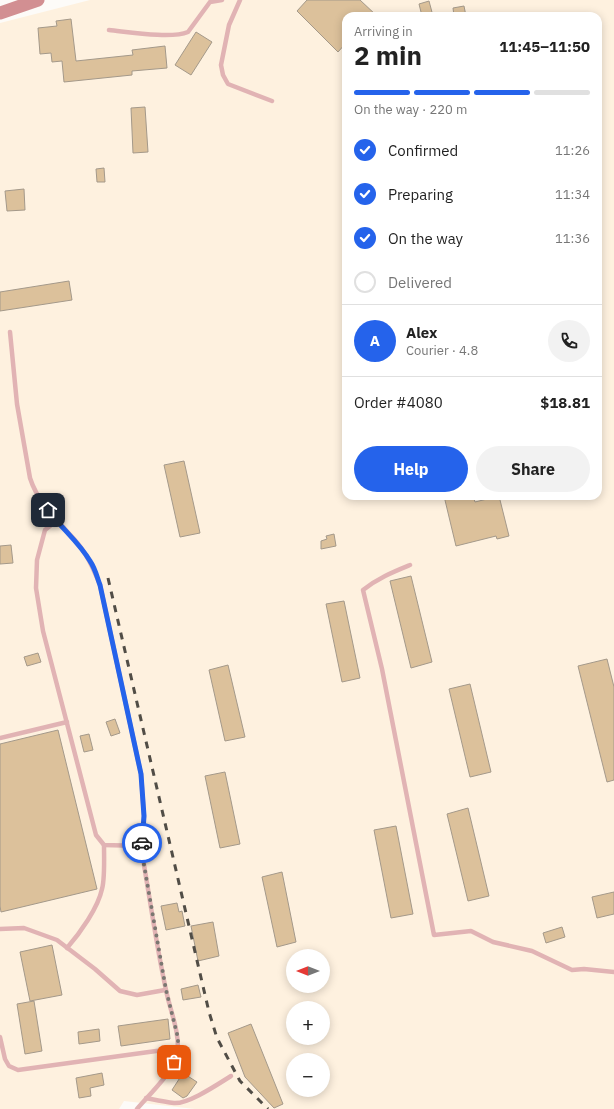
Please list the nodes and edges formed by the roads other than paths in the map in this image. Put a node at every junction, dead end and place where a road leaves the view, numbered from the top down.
1 (38, 0) edge
2 (222, 0) edge
3 (240, 0) edge
4 (0, 13) edge
5 (109, 30) dead end
6 (272, 101) dead end
7 (10, 332) dead end
8 (56, 521) junction
9 (410, 565) dead end
10 (67, 722) junction
11 (0, 738) edge
12 (104, 845) junction
13 (142, 846) junction
14 (0, 929) edge
15 (67, 948) junction
16 (614, 972) edge
17 (166, 990) junction
18 (0, 1037) edge
19 (178, 1048) junction
20 (231, 1076) dead end
21 (146, 1098) junction
22 (137, 1109) edge

1 - 4 main road
2 - 5 lane
3 - 6 lane
7 - 8 lane
8 - 10 lane
8 - 13 lane
9 - 16 lane
10 - 11 lane
10 - 12 lane
12 - 13 lane
12 - 15 lane
13 - 17 lane
14 - 15 lane
15 - 17 lane
17 - 19 lane
18 - 19 lane
19 - 21 lane
20 - 21 lane
21 - 22 lane

